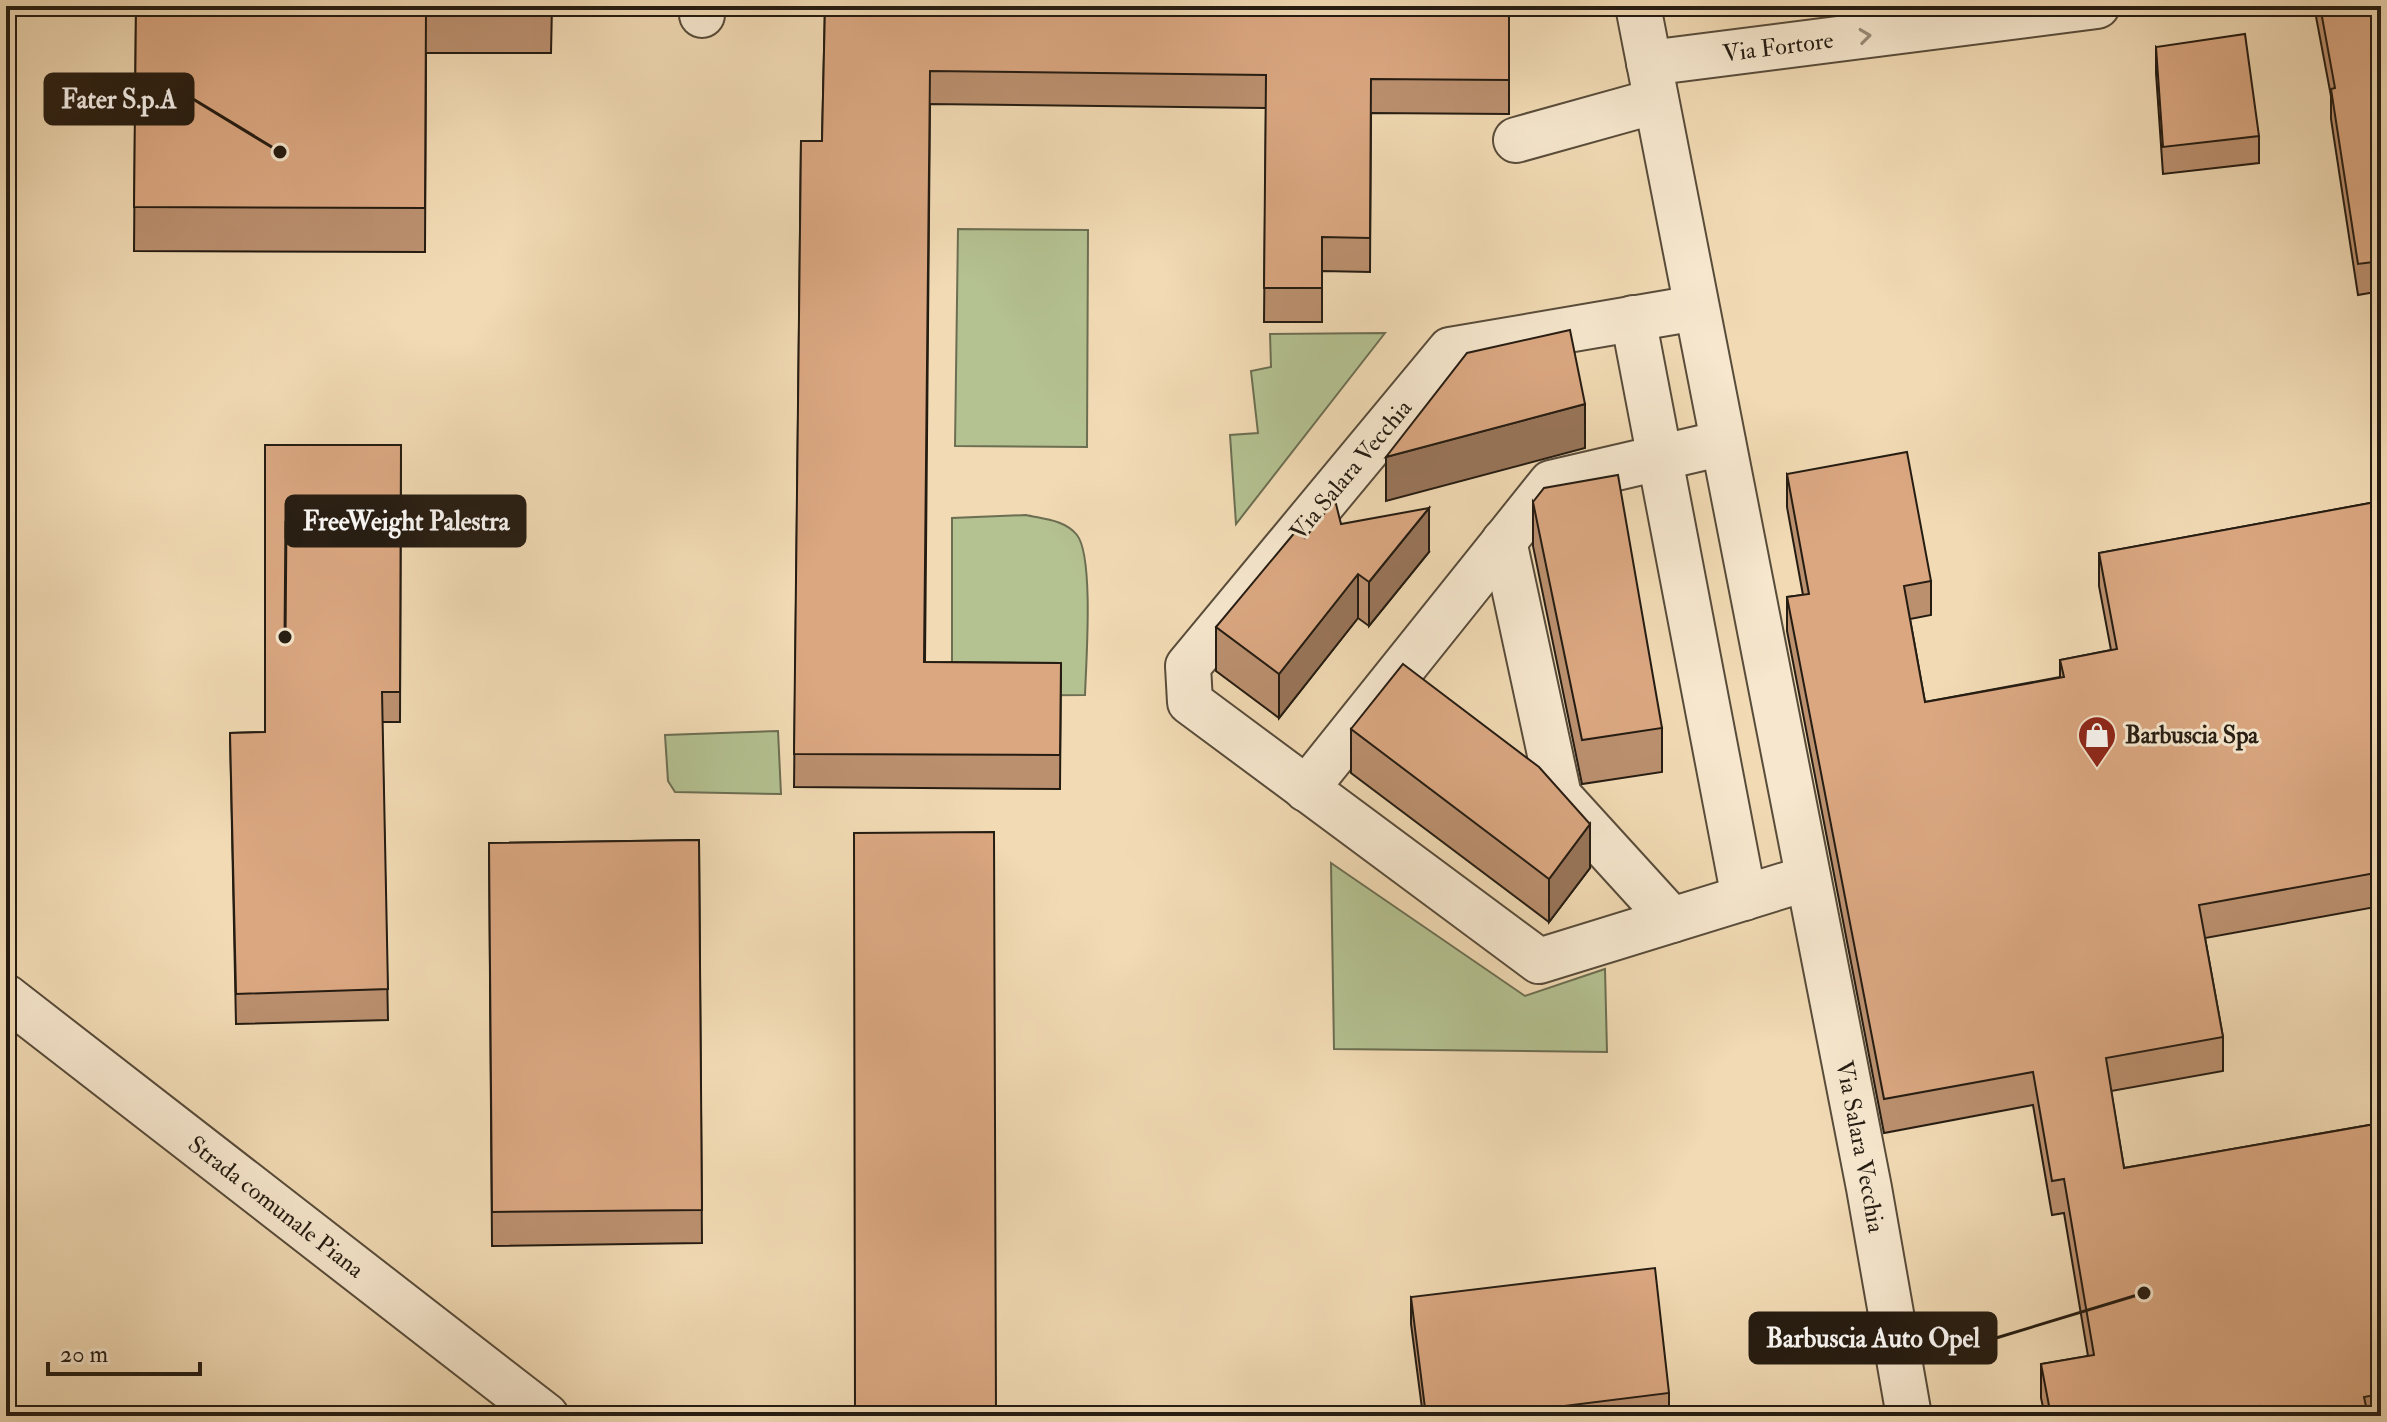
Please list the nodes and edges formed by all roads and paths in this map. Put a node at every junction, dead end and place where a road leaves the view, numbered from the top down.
1 (1638, 6) edge
2 (2097, 6) edge
3 (1652, 82) junction
4 (1516, 140) dead end
5 (1696, 308) junction
6 (1633, 318) junction
7 (1723, 443) junction
8 (1660, 457) junction
9 (1504, 541) junction
10 (1306, 789) junction
11 (1808, 878) junction
12 (1744, 898) junction
13 (1672, 920) junction
14 (6, 997) edge
15 (546, 1416) edge
16 (1909, 1416) edge

1 - 3 street, Via Salara Vecchia
3 -> 2 street, Via Fortore
3 - 4 street, Via Fortore
3 - 5 street, Via Salara Vecchia
5 - 6 street, Via Salara Vecchia
5 - 7 street, Via Salara Vecchia
6 - 8 street
6 - 10 street, Via Salara Vecchia
7 - 8 street
7 - 11 street, Via Salara Vecchia
8 - 9 street
8 - 12 street
9 - 10 street
9 - 13 street
10 - 13 street, Via Salara Vecchia
11 - 12 street, Via Salara Vecchia
11 - 16 street, Via Salara Vecchia
12 - 13 street, Via Salara Vecchia
14 - 15 street, Strada comunale Piana

